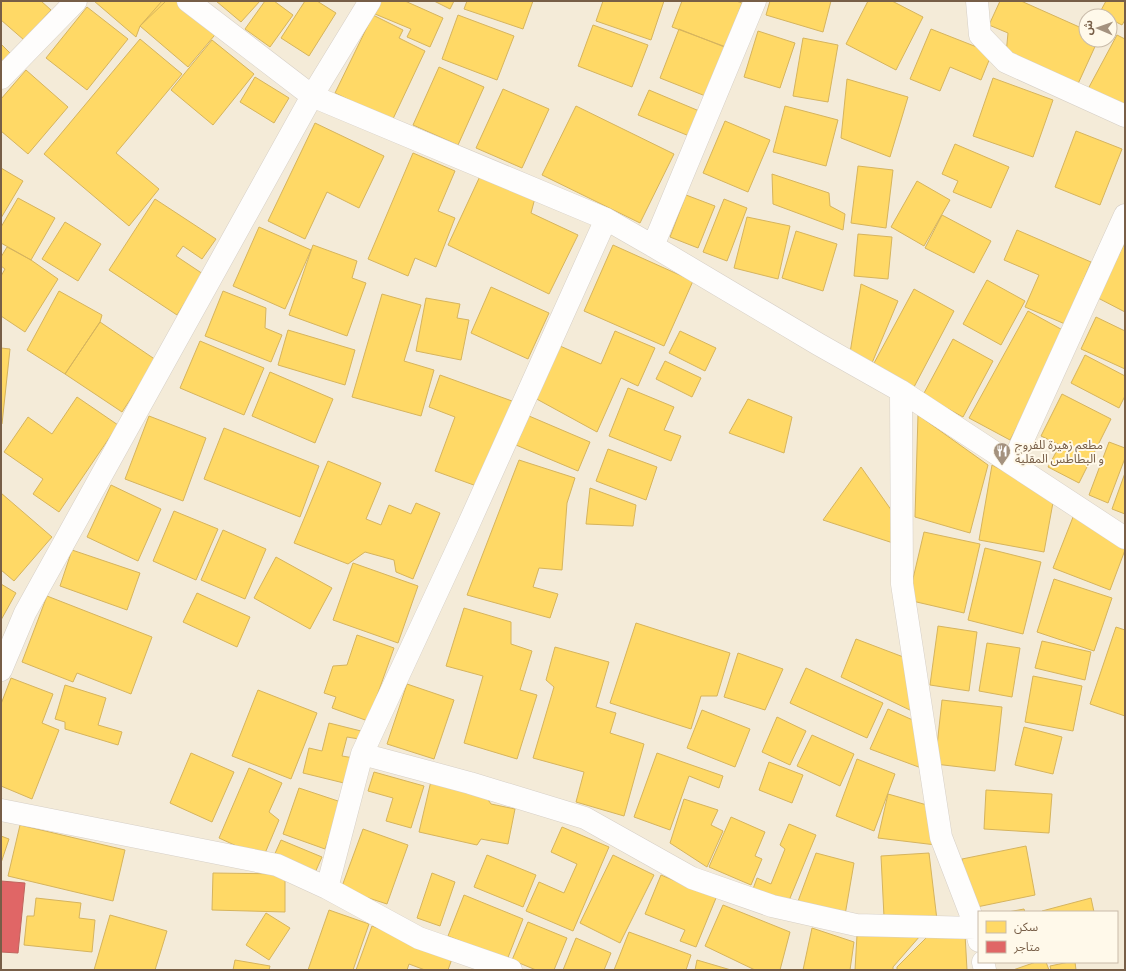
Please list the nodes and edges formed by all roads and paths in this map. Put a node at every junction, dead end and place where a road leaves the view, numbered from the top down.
1 (76, 1) edge
2 (188, 1) edge
3 (370, 1) edge
4 (755, 1) edge
5 (978, 1) edge
6 (1, 78) edge
7 (312, 96) junction
8 (1125, 116) edge
9 (1125, 215) edge
10 (606, 219) junction
11 (653, 246) junction
12 (901, 390) junction
13 (1012, 464) junction
14 (1125, 538) edge
15 (1, 670) edge
16 (362, 754) junction
17 (1, 810) edge
18 (326, 888) junction
19 (978, 934) edge
20 (511, 970) edge

1 - 6 street
2 - 7 street
3 - 7 street
4 - 11 street
5 - 8 street
7 - 10 street
7 - 15 street
9 - 13 street
10 - 11 street
10 - 16 street
11 - 12 street
12 - 13 street
12 - 19 street
13 - 14 street
16 - 18 street
16 - 19 street
17 - 18 street
18 - 20 street

